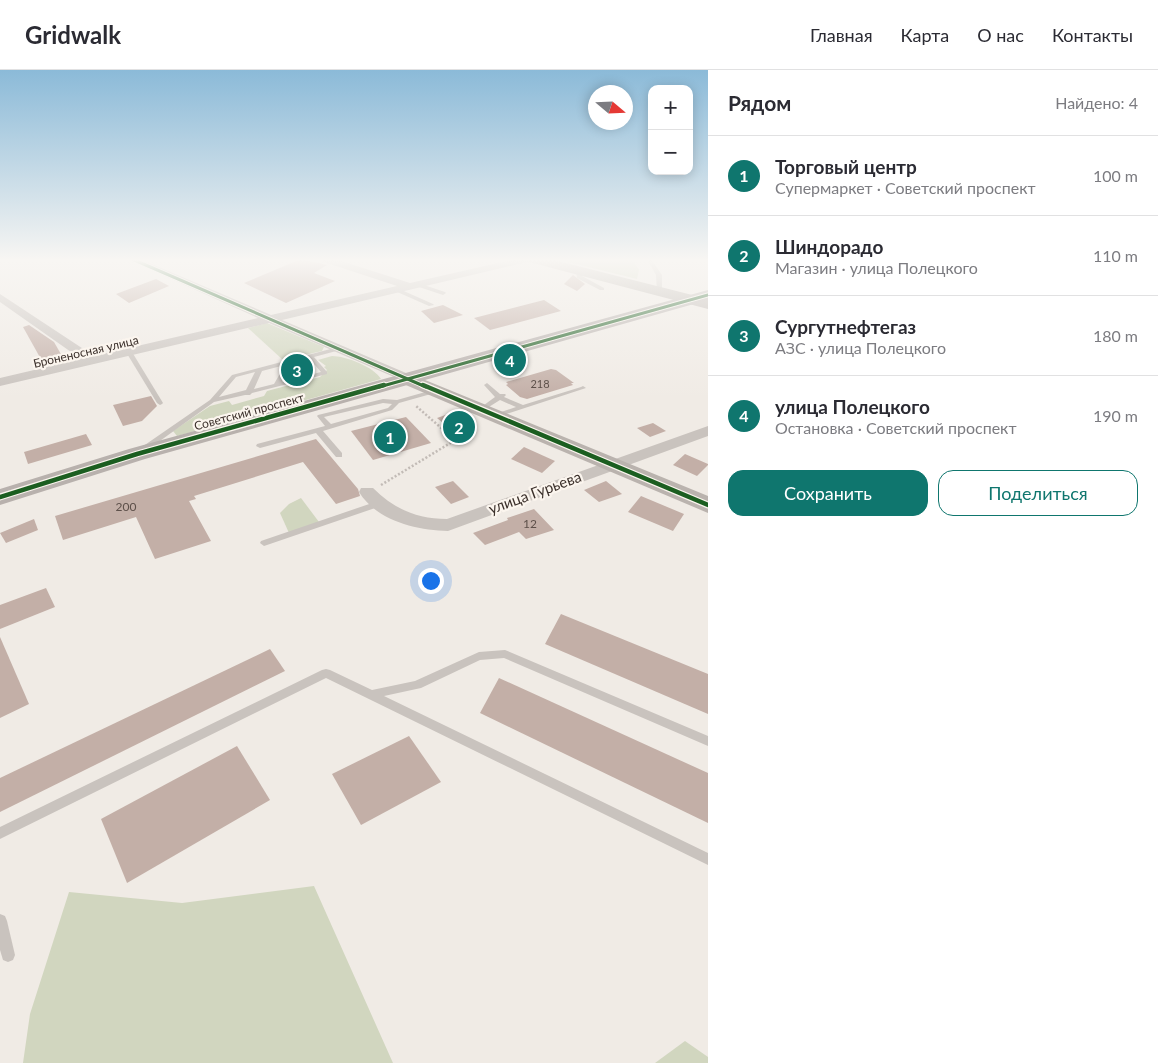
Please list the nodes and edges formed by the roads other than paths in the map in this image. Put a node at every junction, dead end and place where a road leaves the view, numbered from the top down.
1 (13, 305) edge
2 (240, 305) edge
3 (331, 305) edge
4 (682, 305) edge
5 (272, 319) junction
6 (338, 350) junction
7 (129, 352) junction
8 (311, 356) junction
9 (92, 361) junction
10 (290, 362) junction
11 (260, 369) junction
12 (0, 382) edge
13 (487, 385) dead end
14 (276, 386) junction
15 (583, 388) dead end
16 (408, 389) junction
17 (248, 394) junction
18 (212, 401) junction
19 (397, 402) junction
20 (160, 403) dead end
21 (495, 404) junction
22 (523, 407) junction
23 (329, 427) junction
24 (318, 430) junction
25 (708, 431) edge
26 (175, 436) junction
27 (260, 446) dead end
28 (339, 455) dead end
29 (613, 464) junction
30 (0, 497) edge
31 (373, 498) joint
32 (708, 506) edge
33 (264, 543) dead end
34 (370, 695) junction
35 (708, 741) edge
36 (0, 833) edge
37 (708, 859) edge
38 (0, 921) edge
39 (8, 954) dead end

1 - 9 street
2 - 5 street
3 - 5 street, Броненосная улица
4 - 16 main road, Советский проспект
5 - 6 street
5 - 7 street, Броненосная улица
6 - 8 lane
6 - 16 street
7 - 9 street, Броненосная улица
7 - 20 lane
8 - 10 lane
8 - 14 lane
9 - 12 street, Броненосная улица
10 - 11 lane
10 - 14 lane
11 - 17 lane
11 - 18 lane
13 - 21 lane
14 - 17 lane
15 - 22 lane
16 - 19 lane
16 - 21 street
16 - 26 main road, Советский проспект
17 - 18 lane
18 - 26 lane
19 - 23 lane
19 - 23 lane
21 - 22 lane
21 - 22 lane
21 - 29 street
23 - 24 lane
24 - 27 lane
24 - 28 lane
25 - 29 street, улица Гурьева
26 - 30 main road, Советский проспект
29 - 31 street, улица Гурьева
29 - 32 street
31 - 33 lane
34 - 35 lane
34 - 36 lane
34 - 37 lane
38 - 39 lane

